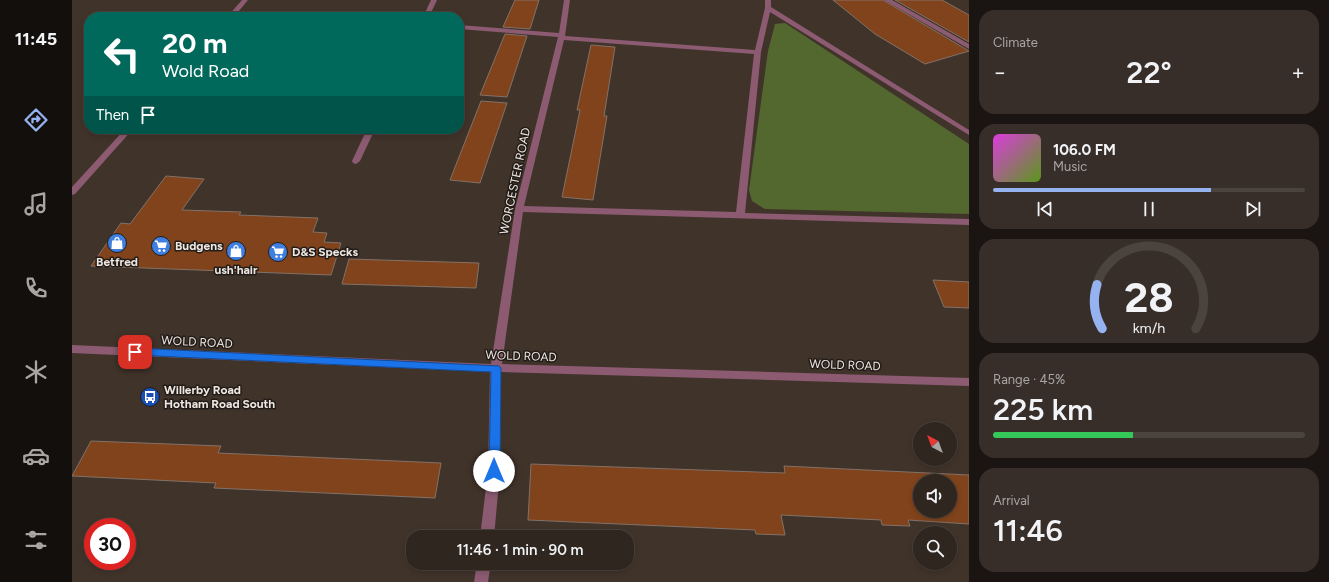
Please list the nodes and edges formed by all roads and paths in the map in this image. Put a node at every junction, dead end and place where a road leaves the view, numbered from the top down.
1 (245, 0) edge
2 (434, 0) edge
3 (567, 0) edge
4 (887, 0) edge
5 (768, 4) edge
6 (234, 12) edge
7 (428, 12) edge
8 (464, 27) edge
9 (562, 36) junction
10 (969, 47) edge
11 (758, 52) junction
12 (969, 133) edge
13 (124, 134) edge
14 (370, 134) edge
15 (356, 161) dead end
16 (72, 192) edge
17 (519, 209) junction
18 (740, 216) junction
19 (969, 222) edge
20 (72, 349) edge
21 (496, 368) junction
22 (969, 382) edge
23 (488, 530) edge
24 (483, 570) edge
25 (481, 582) edge

1 - 6 street
2 - 7 street
3 - 9 street, WORCESTER ROAD
4 - 10 street
5 - 11 street
5 - 12 street
8 - 9 street
9 - 11 street
9 - 17 street, WORCESTER ROAD
11 - 18 street
13 - 16 street
14 - 15 street
17 - 18 street
17 - 21 street, WORCESTER ROAD
18 - 19 street
20 - 21 street, WOLD ROAD
21 - 22 street, WOLD ROAD
21 - 23 street, WORCESTER ROAD
24 - 25 street

